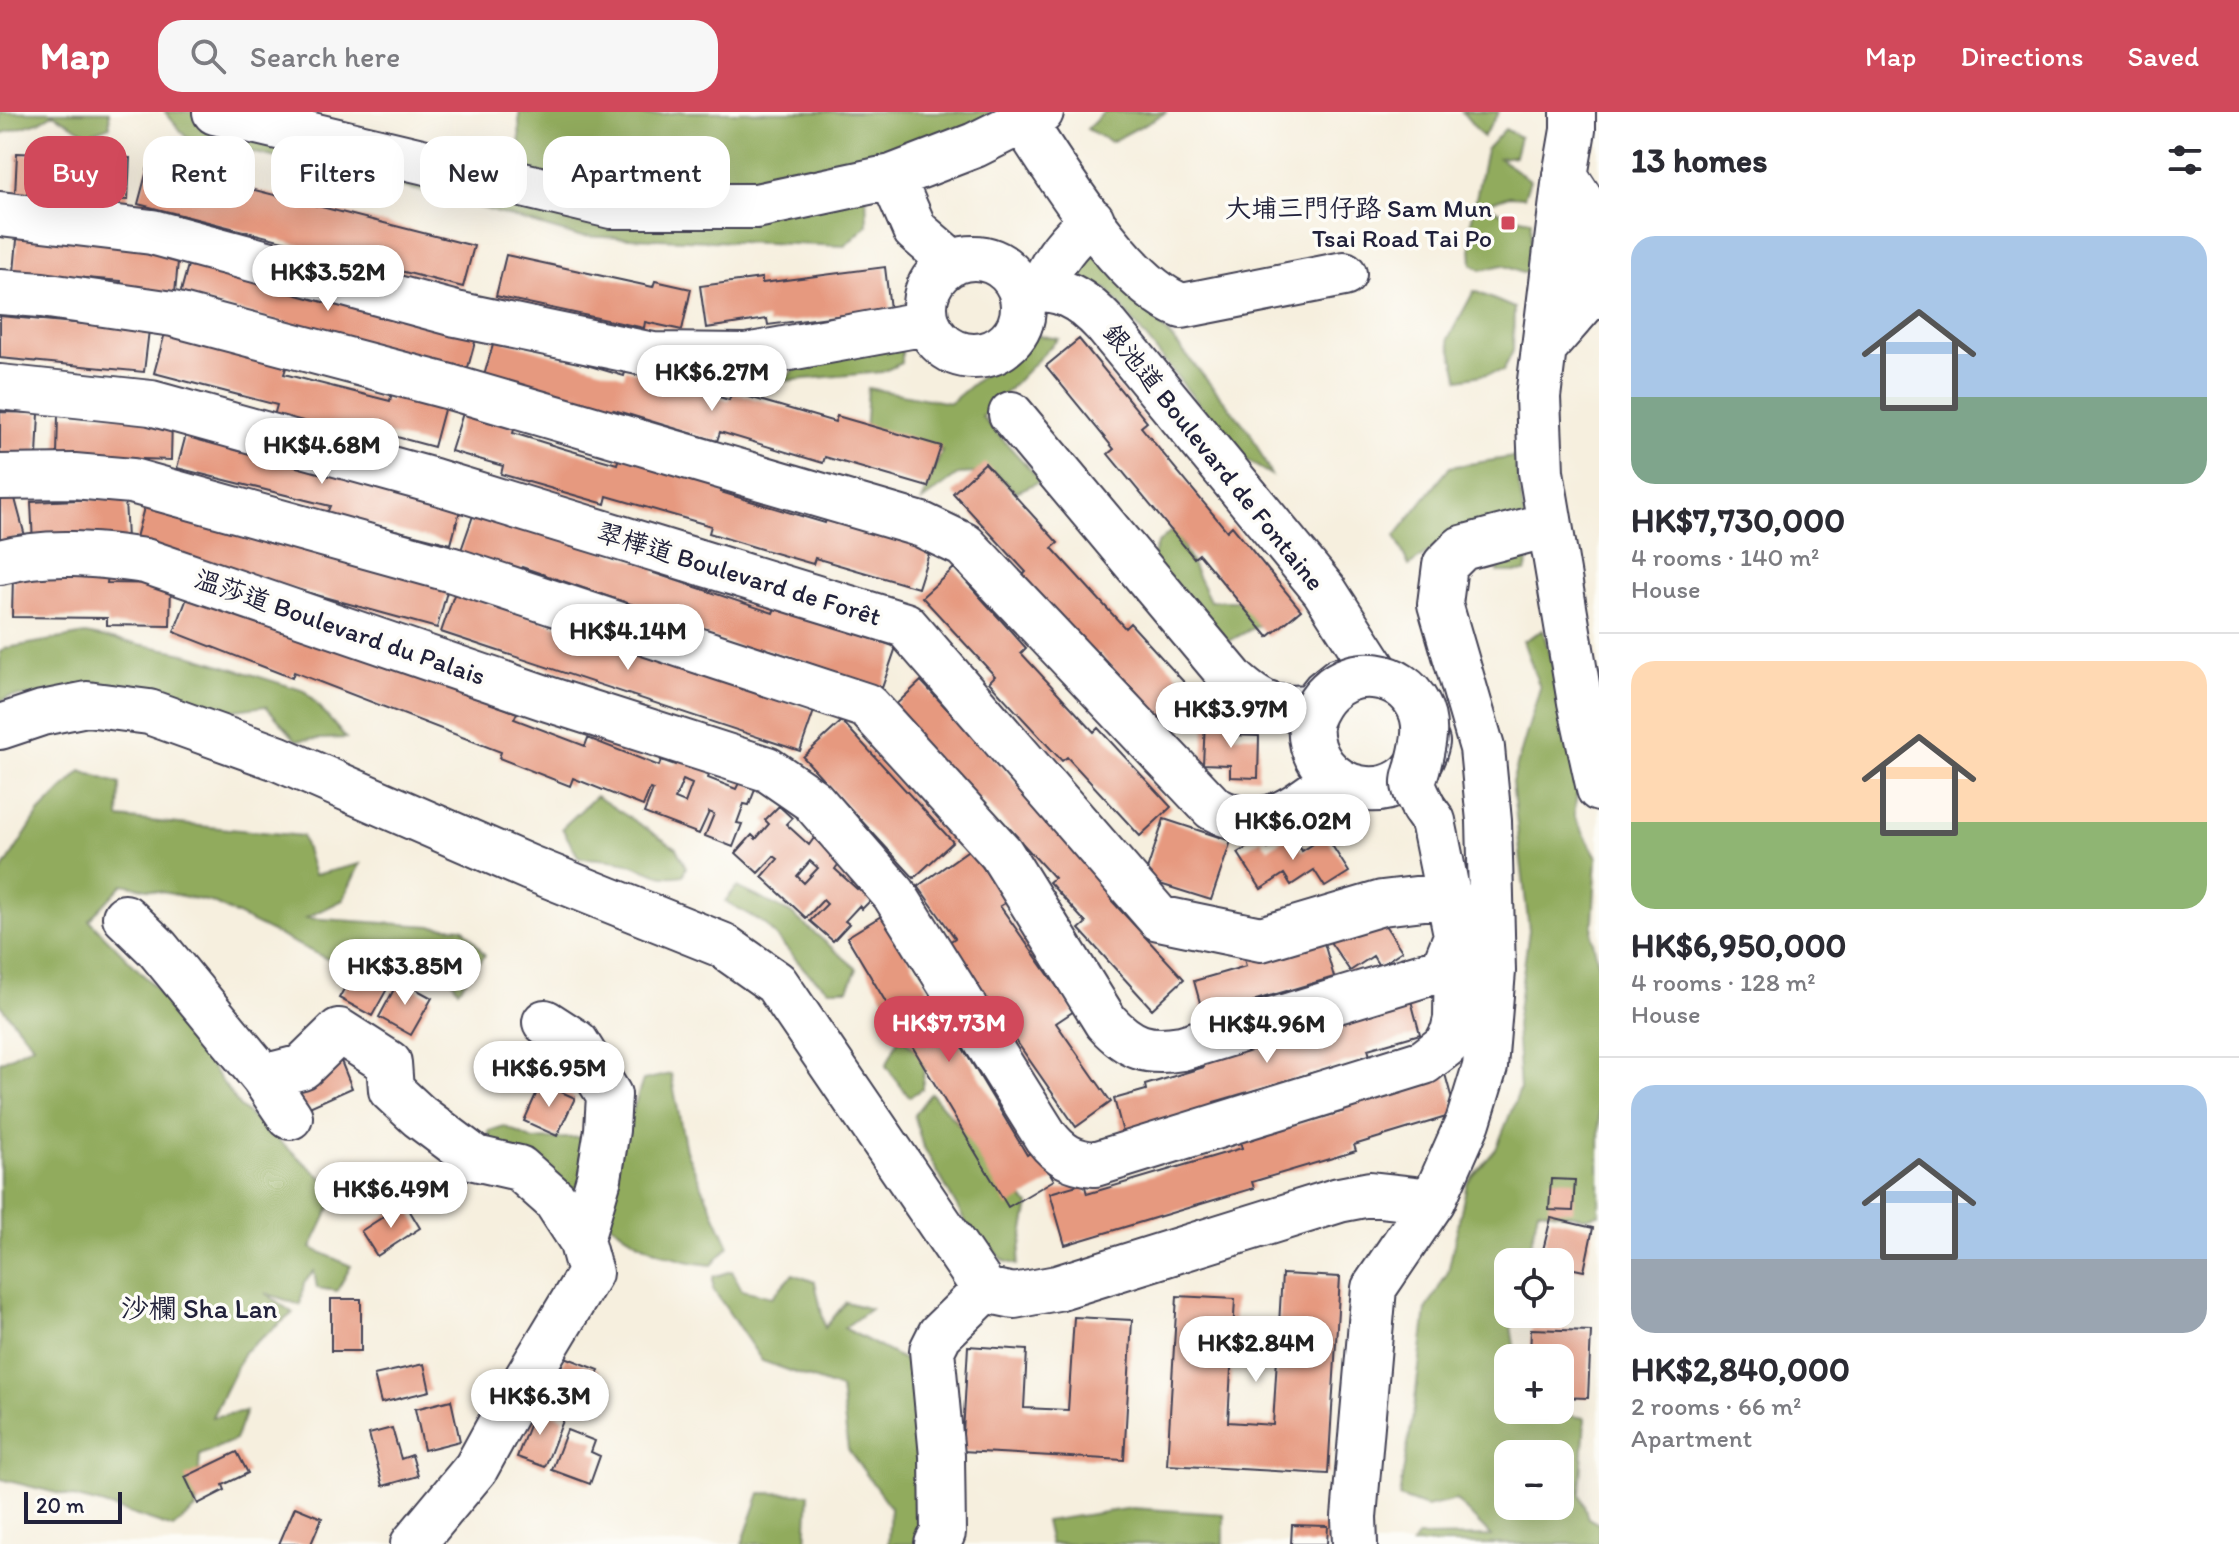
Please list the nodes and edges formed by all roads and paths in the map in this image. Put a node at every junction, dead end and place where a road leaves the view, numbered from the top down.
1 (215, 112) edge
2 (1032, 116) edge
3 (1576, 118) edge
4 (1565, 176) junction
5 (892, 177) junction
6 (0, 214) edge
7 (1092, 220) junction
8 (1599, 228) edge
9 (1599, 247) edge
10 (953, 263) junction
11 (1344, 274) dead end
12 (1031, 288) junction
13 (0, 292) edge
14 (927, 323) junction
15 (1544, 348) junction
16 (0, 387) edge
17 (1011, 414) dead end
18 (0, 477) edge
19 (1548, 525) junction
20 (0, 562) edge
21 (1376, 671) junction
22 (0, 727) edge
23 (1596, 764) edge
24 (1334, 779) junction
25 (1433, 821) junction
26 (1449, 895) junction
27 (125, 917) dead end
28 (1452, 964) junction
29 (545, 1022) dead end
30 (263, 1077) junction
31 (290, 1117) dead end
32 (1433, 1201) junction
33 (581, 1240) junction
34 (985, 1290) junction
35 (413, 1544) edge
36 (937, 1544) edge
37 (1355, 1544) edge

1 - 5 street
2 - 5 street
2 - 7 street
3 - 4 street
4 - 8 street
4 - 15 street
5 - 10 street
6 - 14 street
7 - 11 street
7 - 12 street
9 - 15 street
10 - 12 street
10 - 14 street
12 - 14 street
12 - 21 street, 銀池道 Boulevard de Fontaine
13 - 24 street
15 - 19 street
16 - 26 street, 翠樺道 Boulevard de Forêt
17 - 21 street
18 - 28 street
19 - 23 street
19 - 32 street
20 - 28 street, 溫莎道 Boulevard du Palais
21 - 24 street
22 - 34 street
24 - 25 street, bridge
25 - 26 street
25 - 28 street, 溫莎道 Boulevard du Palais
26 - 28 street
27 - 30 street
29 - 33 street
30 - 31 street
30 - 33 street
32 - 34 street
32 - 37 street
33 - 35 street
34 - 36 street

